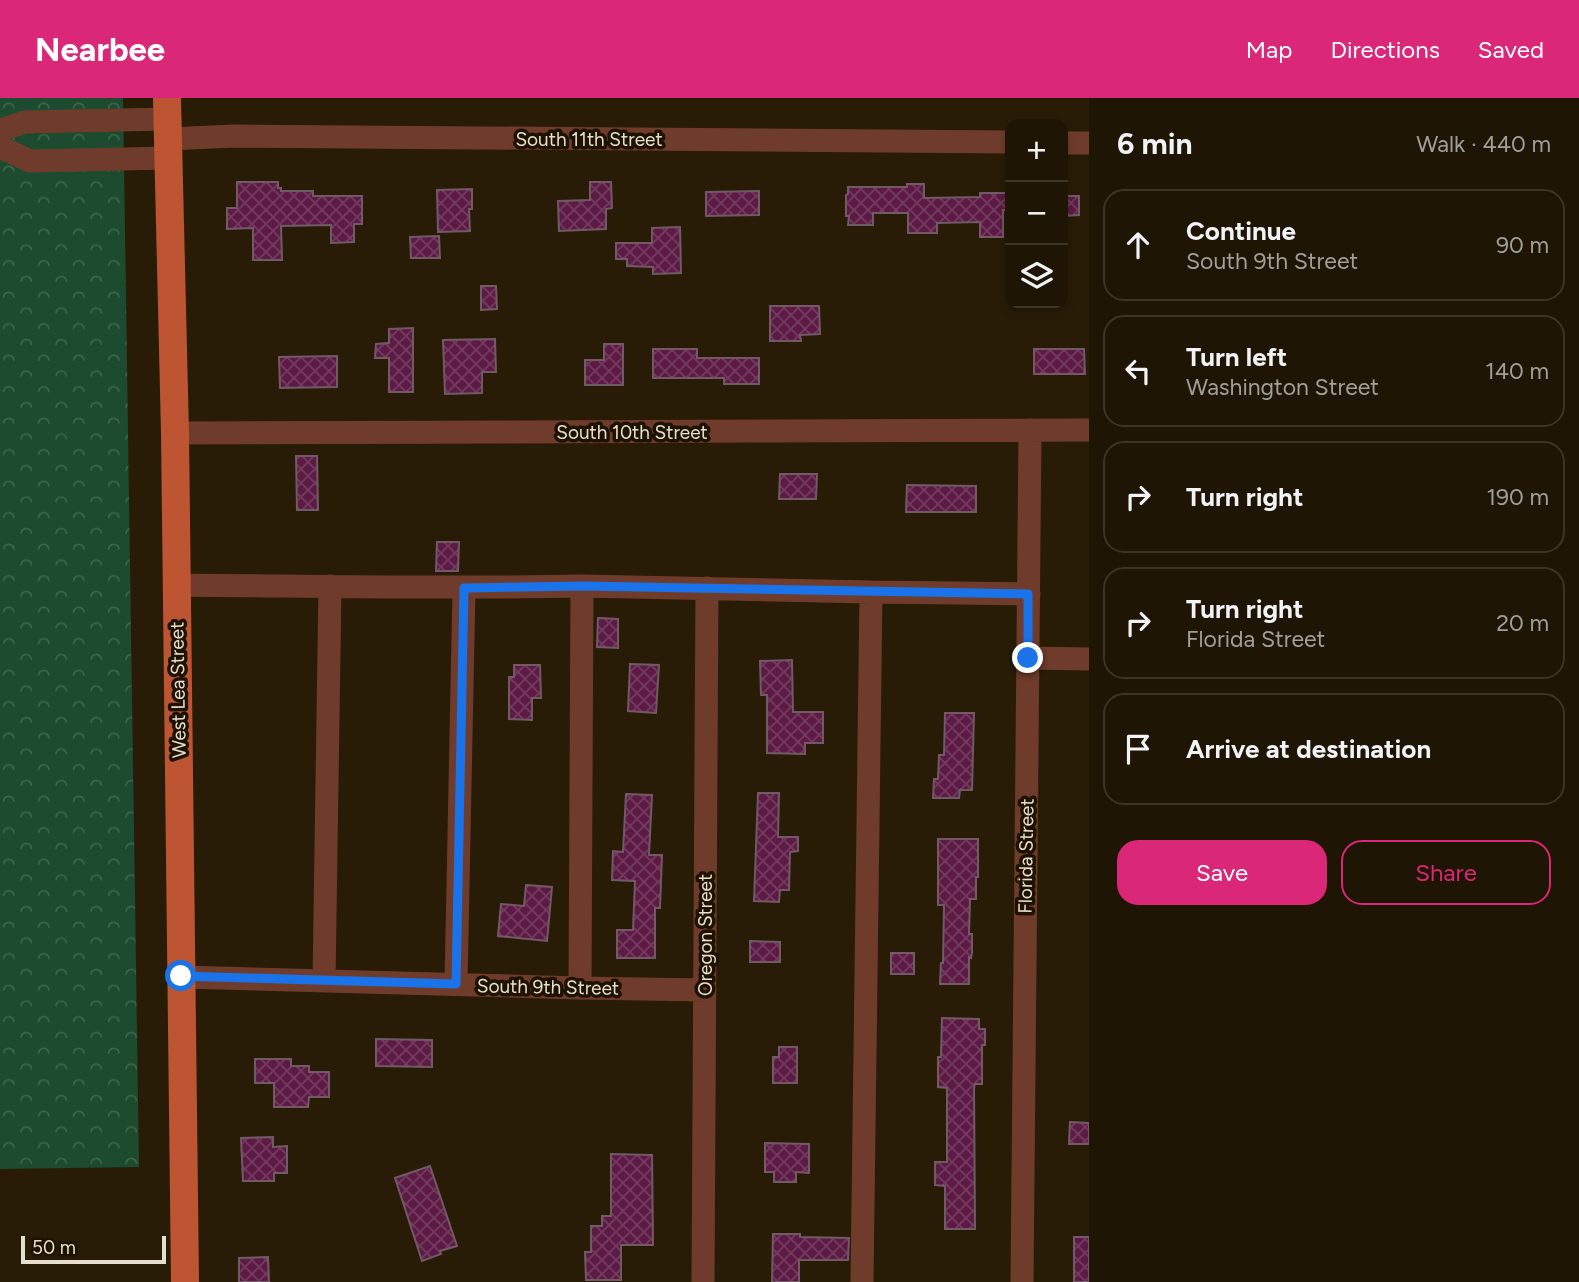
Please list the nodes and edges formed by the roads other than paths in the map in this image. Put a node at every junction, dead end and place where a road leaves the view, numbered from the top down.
1 (168, 128) edge
2 (0, 130) edge
3 (1005, 142) edge
4 (1068, 143) edge
5 (1089, 143) edge
6 (0, 147) edge
7 (1030, 430) junction
8 (1089, 430) edge
9 (175, 433) junction
10 (176, 585) junction
11 (330, 586) junction
12 (582, 586) junction
13 (464, 588) junction
14 (707, 588) junction
15 (871, 592) junction
16 (1028, 594) junction
17 (1028, 658) junction
18 (1089, 659) edge
19 (181, 976) junction
20 (324, 981) junction
21 (456, 984) junction
22 (580, 988) junction
23 (705, 990) junction
24 (185, 1282) edge
25 (703, 1282) edge
26 (862, 1282) edge
27 (1022, 1282) edge

1 - 2 street
1 - 3 street, South 11th Street
1 - 6 street
1 - 9 main road, West Lea Street
4 - 5 street
7 - 8 street, South 10th Street
7 - 9 street, South 10th Street
7 - 16 street, Florida Street
9 - 10 main road, West Lea Street
10 - 11 street
10 - 19 main road, West Lea Street
11 - 13 street
11 - 20 street
12 - 13 street
12 - 14 street
12 - 22 street
13 - 21 street
14 - 15 street
14 - 23 street, Oregon Street
15 - 16 street
15 - 26 street
16 - 17 street, Florida Street
17 - 18 street
17 - 27 street, Florida Street
19 - 20 street, South 9th Street
19 - 24 main road, West Lea Street
20 - 21 street, South 9th Street
21 - 22 street, South 9th Street
22 - 23 street, South 9th Street
23 - 25 street, Oregon Street

